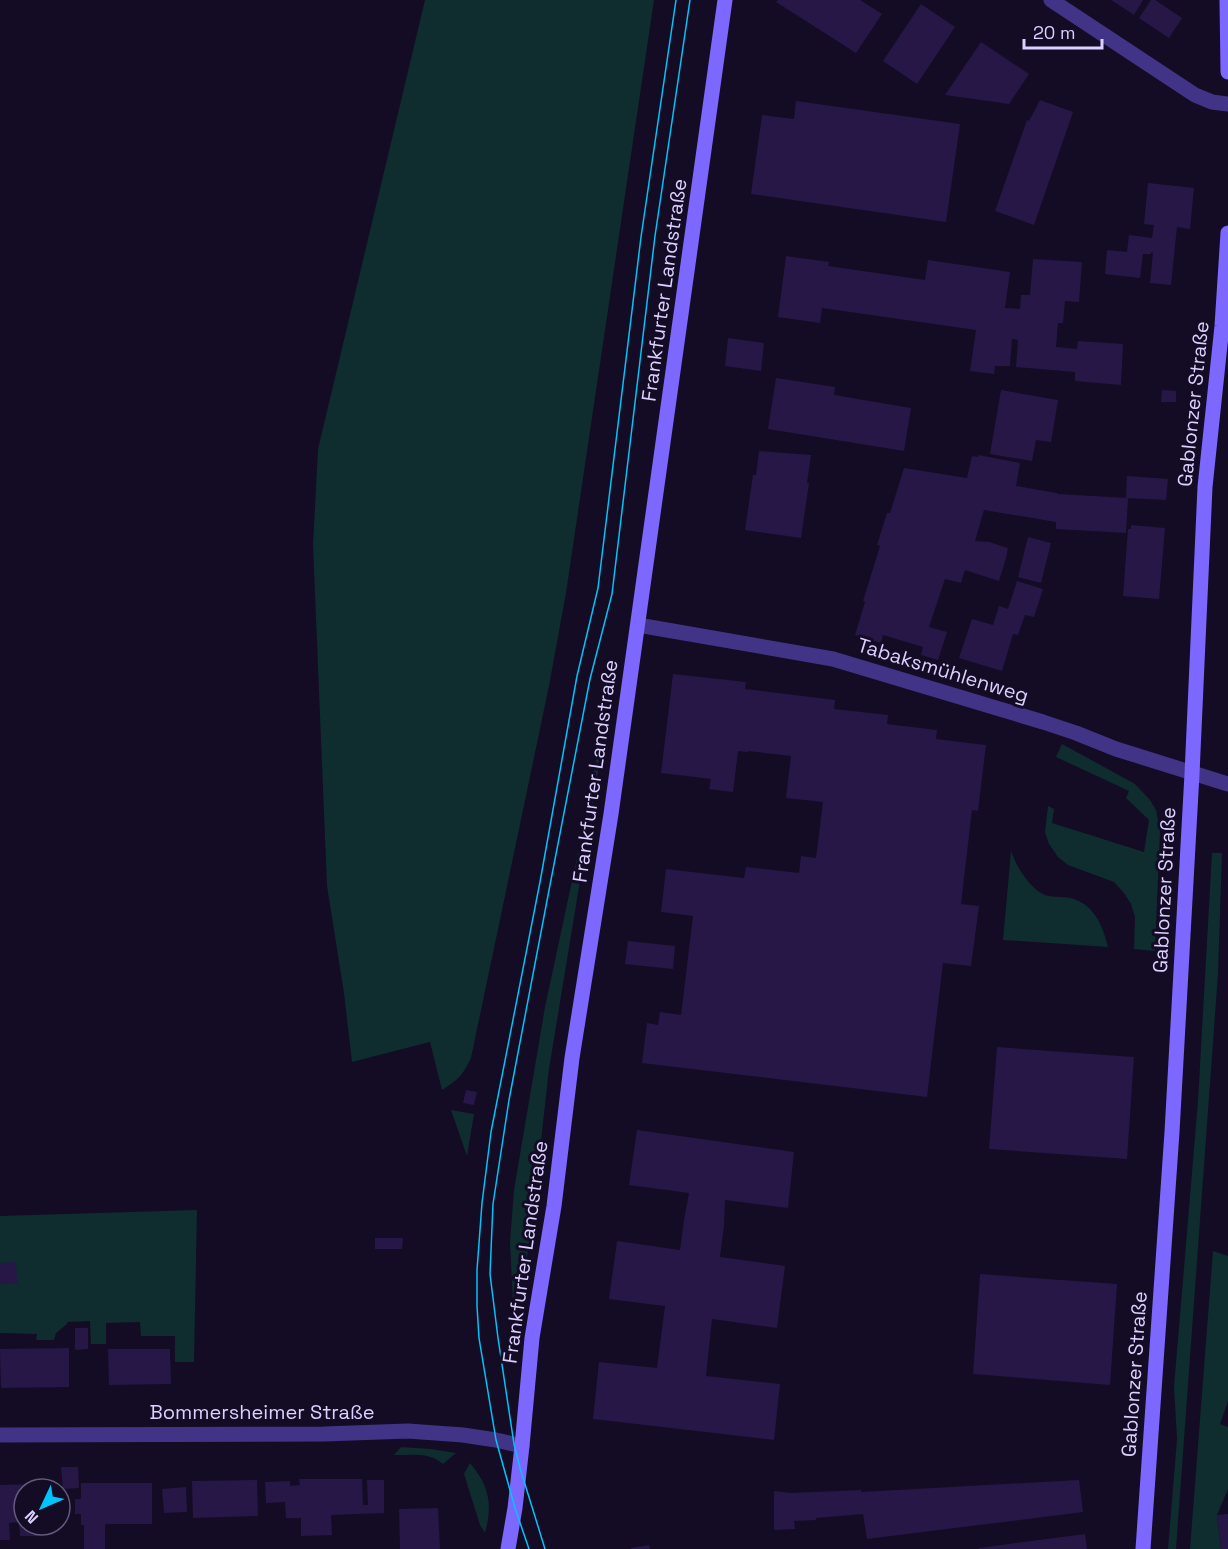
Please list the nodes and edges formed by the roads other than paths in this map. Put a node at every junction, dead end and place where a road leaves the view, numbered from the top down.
1 (725, 0) edge
2 (1051, 0) edge
3 (1227, 0) edge
4 (1228, 72) edge
5 (1228, 104) edge
6 (1228, 233) edge
7 (638, 625) junction
8 (1192, 774) junction
9 (1228, 784) edge
10 (0, 1435) edge
11 (522, 1446) junction
12 (508, 1549) edge
13 (1143, 1549) edge

1 - 7 main road, Frankfurter Landstraße
2 - 5 street
3 - 4 main road
6 - 8 main road, Gablonzer Straße
7 - 8 street, Tabaksmühlenweg
7 - 11 main road, Frankfurter Landstraße
8 - 9 street, Tabaksmühlenweg
8 - 13 main road, Gablonzer Straße
10 - 11 street, Bommersheimer Straße
11 - 12 main road, Frankfurter Landstraße

